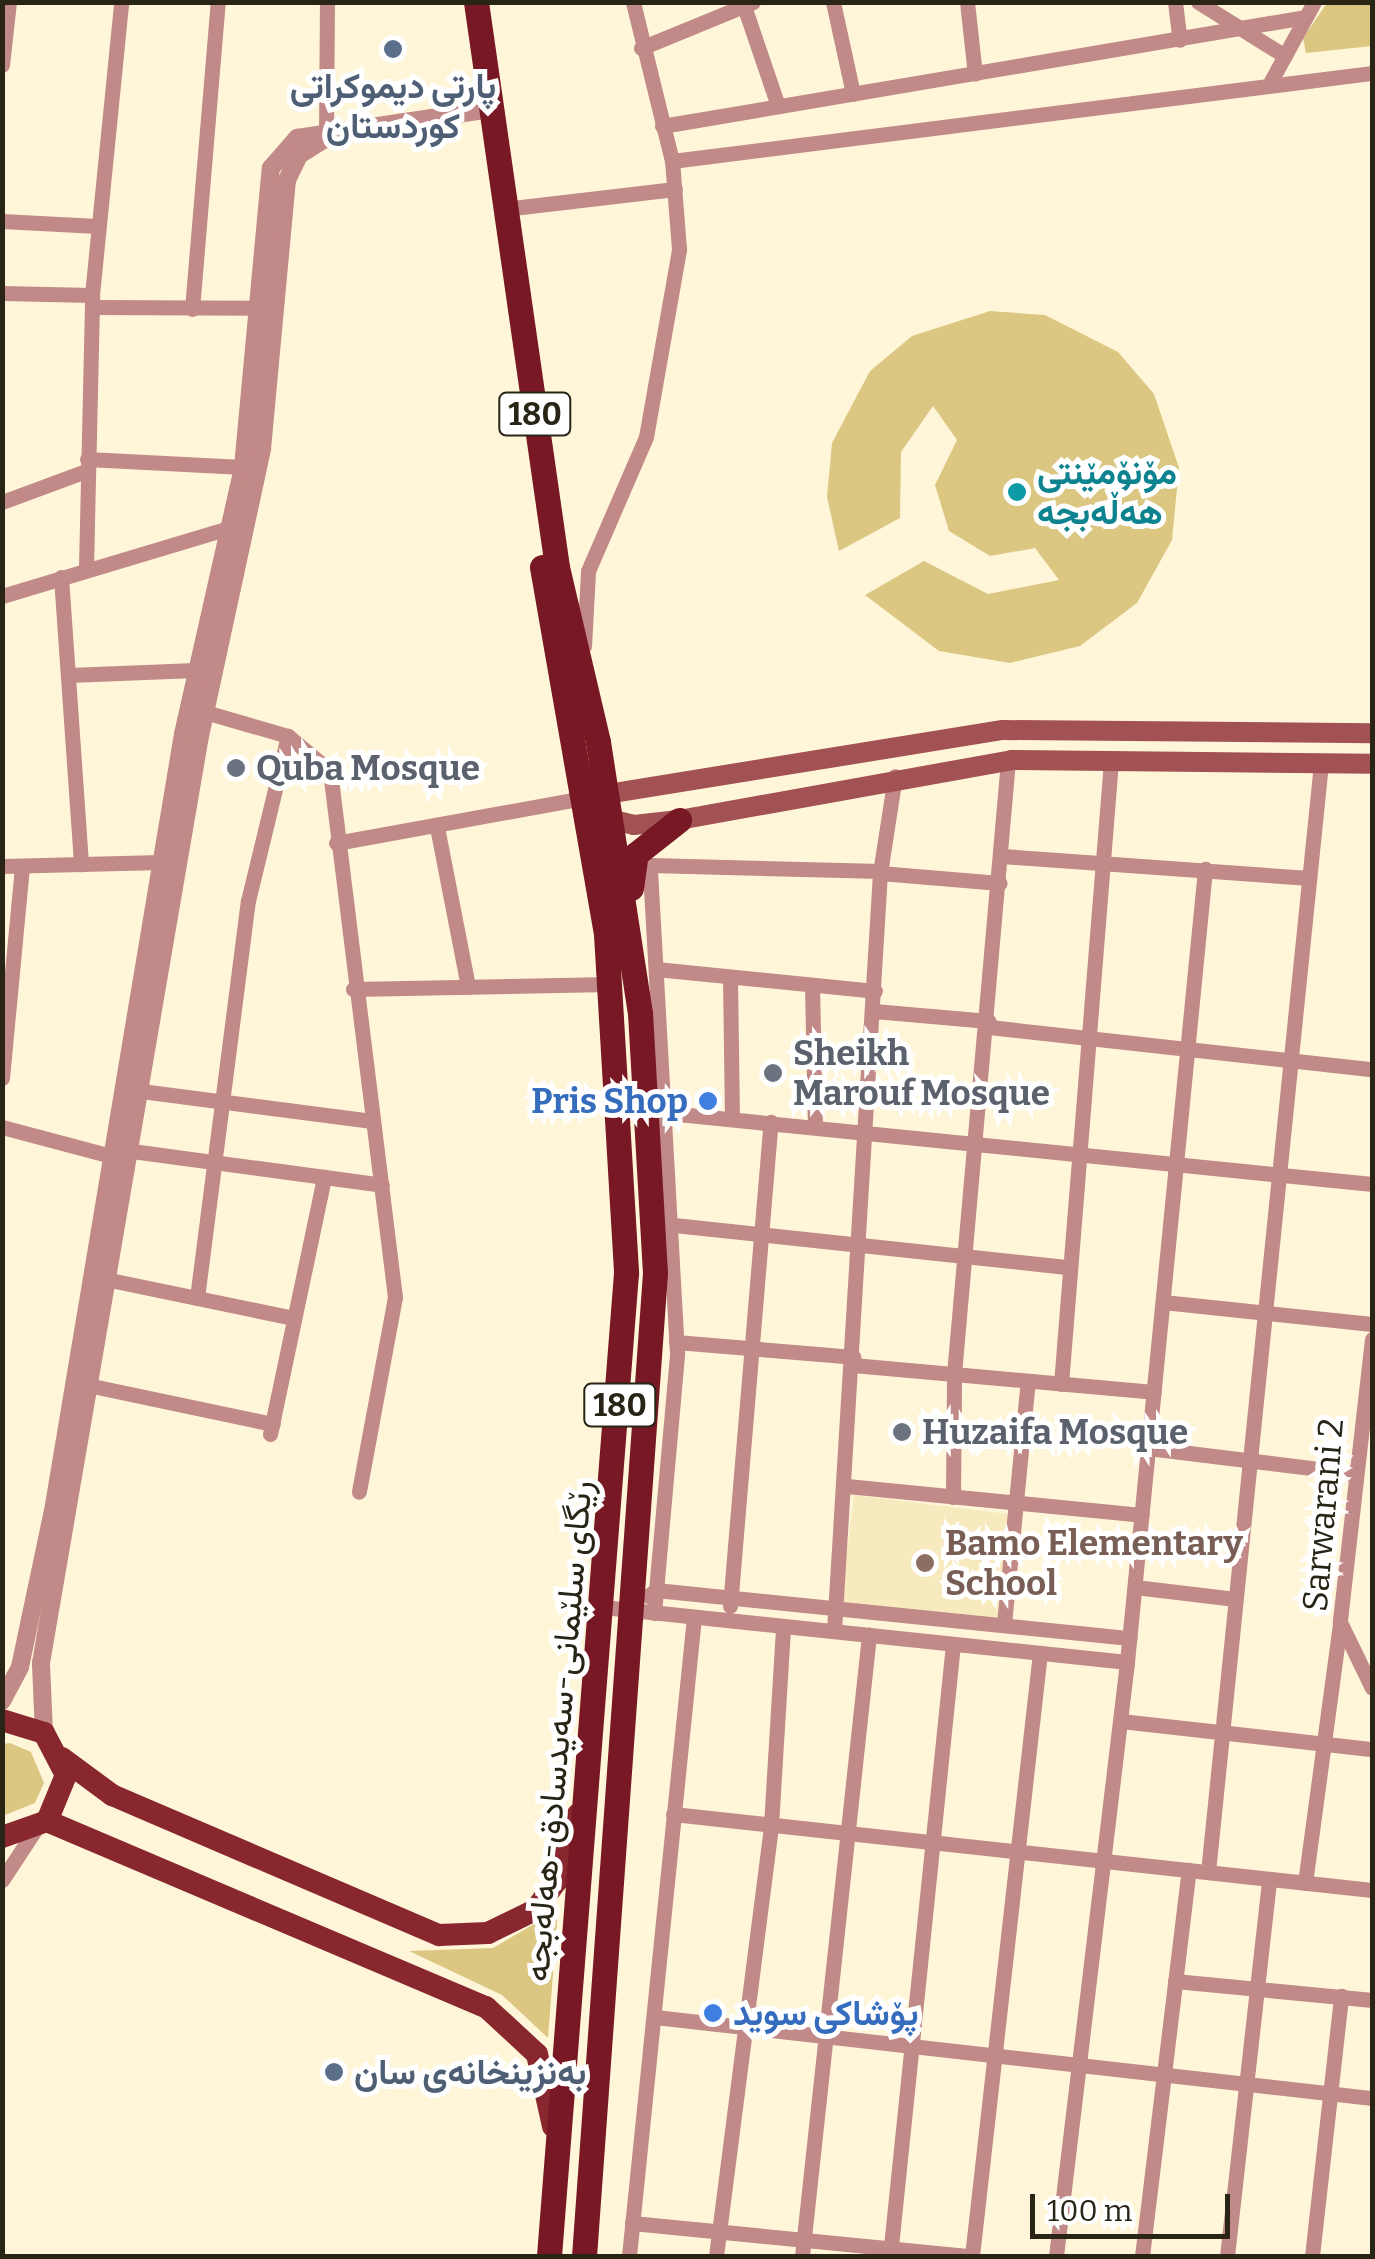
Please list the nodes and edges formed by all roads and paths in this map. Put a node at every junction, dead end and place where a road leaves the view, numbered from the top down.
1 (9, 2) edge
2 (121, 2) edge
3 (218, 2) edge
4 (328, 2) edge
5 (465, 2) edge
6 (476, 2) edge
7 (633, 2) edge
8 (833, 2) edge
9 (967, 2) edge
10 (1175, 2) edge
11 (1198, 2) edge
12 (1314, 2) edge
13 (748, 4) edge
14 (1305, 17) junction
15 (1243, 32) junction
16 (1180, 40) junction
17 (641, 48) junction
18 (1284, 56) junction
19 (2, 65) edge
20 (1372, 73) edge
21 (974, 74) junction
22 (1271, 81) junction
23 (853, 94) junction
24 (778, 106) junction
25 (485, 108) junction
26 (662, 126) junction
27 (326, 138) junction
28 (672, 161) junction
29 (675, 188) junction
30 (502, 220) junction
31 (2, 222) edge
32 (97, 226) junction
33 (2, 293) edge
34 (92, 301) junction
35 (257, 308) junction
36 (192, 309) junction
37 (87, 465) junction
38 (243, 467) junction
39 (2, 502) edge
40 (229, 528) junction
41 (86, 568) junction
42 (61, 577) junction
43 (224, 580) junction
44 (2, 596) edge
45 (196, 670) junction
46 (69, 675) junction
47 (582, 680) junction
48 (204, 712) junction
49 (1156, 732) junction
50 (1372, 733) edge
51 (288, 736) junction
52 (1008, 760) junction
53 (1110, 761) junction
54 (1154, 762) junction
55 (1322, 764) junction
56 (1372, 764) edge
57 (895, 776) junction
58 (587, 797) junction
59 (678, 820) junction
60 (610, 823) junction
61 (437, 827) junction
62 (336, 843) junction
63 (1002, 856) junction
64 (161, 862) junction
65 (1102, 862) junction
66 (81, 864) junction
67 (2, 866) edge
68 (22, 866) junction
69 (1204, 869) junction
70 (881, 872) junction
71 (1309, 878) junction
72 (1000, 883) junction
73 (656, 970) junction
74 (730, 977) junction
75 (610, 984) junction
76 (812, 985) junction
77 (468, 987) junction
78 (636, 988) junction
79 (353, 990) junction
80 (875, 991) junction
81 (874, 1011) junction
82 (145, 1017) junction
83 (989, 1024) junction
84 (1086, 1033) junction
85 (1184, 1042) junction
86 (1289, 1058) junction
87 (1372, 1070) edge
88 (2, 1078) edge
89 (141, 1091) junction
90 (227, 1102) junction
91 (668, 1113) junction
92 (732, 1120) junction
93 (372, 1121) junction
94 (771, 1122) junction
95 (815, 1126) junction
96 (2, 1127) edge
97 (869, 1130) junction
98 (981, 1142) junction
99 (132, 1151) junction
100 (1078, 1153) junction
101 (111, 1156) junction
102 (221, 1163) junction
103 (1176, 1164) junction
104 (1277, 1174) junction
105 (324, 1177) junction
106 (1372, 1184) edge
107 (382, 1185) junction
108 (674, 1225) junction
109 (760, 1234) junction
110 (861, 1246) junction
111 (968, 1256) junction
112 (1069, 1267) junction
113 (110, 1280) junction
114 (197, 1298) junction
115 (1163, 1302) junction
116 (1264, 1312) junction
117 (294, 1318) junction
118 (1372, 1324) edge
119 (1372, 1339) edge
120 (676, 1342) junction
121 (749, 1348) junction
122 (853, 1361) junction
123 (954, 1374) junction
124 (1028, 1381) junction
125 (1062, 1384) junction
126 (1154, 1392) junction
127 (80, 1393) junction
128 (1148, 1448) junction
129 (1249, 1458) junction
130 (1352, 1473) junction
131 (848, 1486) junction
132 (360, 1492) dead end
133 (953, 1497) junction
134 (1016, 1505) junction
135 (60, 1512) junction
136 (1142, 1515) junction
137 (1135, 1587) junction
138 (656, 1590) junction
139 (731, 1596) junction
140 (1235, 1599) junction
141 (603, 1607) junction
142 (836, 1608) junction
143 (643, 1611) junction
144 (694, 1617) junction
145 (729, 1620) junction
146 (1340, 1622) junction
147 (1004, 1624) junction
148 (783, 1626) junction
149 (834, 1631) junction
150 (870, 1635) junction
151 (1130, 1638) junction
152 (954, 1644) junction
153 (1040, 1653) junction
154 (1128, 1662) junction
155 (1372, 1688) edge
156 (2, 1702) edge
157 (2, 1720) edge
158 (1121, 1722) junction
159 (1222, 1732) junction
160 (44, 1733) junction
161 (1320, 1743) junction
162 (1372, 1749) edge
163 (62, 1758) junction
164 (585, 1792) junction
165 (673, 1814) junction
166 (41, 1825) junction
167 (771, 1825) junction
168 (848, 1833) junction
169 (2, 1837) edge
170 (933, 1842) junction
171 (1018, 1852) junction
172 (1105, 1861) junction
173 (1188, 1870) junction
174 (1208, 1872) junction
175 (1269, 1878) junction
176 (2, 1880) edge
177 (1306, 1883) junction
178 (1372, 1890) edge
179 (1174, 1981) junction
180 (1252, 1987) junction
181 (1341, 1996) junction
182 (1372, 2000) edge
183 (655, 2018) junction
184 (739, 2027) junction
185 (824, 2036) junction
186 (909, 2046) junction
187 (995, 2056) junction
188 (1080, 2065) junction
189 (1162, 2074) junction
190 (1248, 2084) junction
191 (1328, 2093) junction
192 (1372, 2098) edge
193 (558, 2154) junction
194 (632, 2223) junction
195 (718, 2230) junction
196 (803, 2248) edge
197 (891, 2253) edge
198 (550, 2256) edge
199 (584, 2256) edge
200 (629, 2256) edge
201 (716, 2256) edge
202 (969, 2256) edge
203 (1056, 2256) edge
204 (1142, 2256) edge
205 (1227, 2256) edge
206 (1312, 2256) edge

1 - 19 street
2 - 32 street
3 - 36 street
4 - 27 street
5 - 25 highway, 180
6 - 25 highway, 180
7 - 17 street
8 - 23 street
9 - 21 street
10 - 16 street
11 - 15 street
12 - 14 street
13 - 17 street
13 - 24 street
14 - 15 street
14 - 18 street
15 - 16 street
15 - 18 street
16 - 21 street
17 - 26 street
18 - 22 street
20 - 22 street
21 - 23 street
22 - 28 street
23 - 24 street
24 - 26 street
25 - 27 street
25 - 30 highway, 180
26 - 28 street
27 - 35 street
27 - 43 street
28 - 29 street
29 - 30 street
29 - 47 street
30 - 47 highway, 180
30 - 58 highway, رێگای سلێمانی-سەیدسادق-هەلەبجە / 180
31 - 32 street
32 - 34 street
33 - 34 street
34 - 36 street
34 - 37 street
35 - 36 street
35 - 38 street
37 - 38 street
37 - 39 street
37 - 41 street
38 - 40 street
40 - 41 street
40 - 43 street
41 - 42 street
42 - 44 street
42 - 46 street
43 - 45 street
43 - 48 street
45 - 46 street
45 - 64 street
46 - 66 street
47 - 58 highway, 180
48 - 51 street
48 - 82 street
49 - 50 main road
49 - 54 main road
49 - 58 main road
51 - 62 street
51 - 90 street
52 - 53 main road
52 - 57 main road
52 - 63 street
53 - 54 main road
53 - 65 street
54 - 55 main road
55 - 56 main road
55 - 71 street
57 - 59 main road
57 - 70 street
58 - 60 highway, 180
58 - 61 street
58 - 75 highway, رێگای سلێمانی-سەیدسادق-هەلەبجە / 180
59 - 60 main road
59 - 78 highway
60 - 78 highway, رێگای سلێمانی-سەیدسادق-هەلەبجە / 180
61 - 62 street
61 - 77 street
62 - 79 street
63 - 65 street
63 - 72 street
64 - 66 street
64 - 82 street
65 - 69 street
65 - 84 street
66 - 68 street
67 - 68 street
68 - 88 street
69 - 71 street
69 - 85 street
70 - 72 street
70 - 73 street
70 - 80 street
71 - 86 street
72 - 83 street
73 - 74 street
73 - 91 street
74 - 76 street
74 - 92 street
75 - 77 street
75 - 141 highway, رێگای سلێمانی-سەیدسادق-هەلەبجە / 180
76 - 80 street
76 - 95 street
77 - 79 street
78 - 143 highway, رێگای سلێمانی-سەیدسادق-هەلەبجە / 180
79 - 93 street
80 - 81 street
81 - 83 street
81 - 97 street
82 - 89 street
82 - 101 street
83 - 84 street
83 - 98 street
84 - 85 street
84 - 100 street
85 - 86 street
85 - 103 street
86 - 87 street
86 - 104 street
89 - 90 street
89 - 99 street
90 - 93 street
90 - 102 street
91 - 92 street
91 - 108 street
92 - 94 street
93 - 107 street
94 - 95 street
94 - 109 street
95 - 97 street
96 - 101 street
97 - 98 street
97 - 110 street
98 - 100 street
98 - 111 street
99 - 102 street
99 - 113 street
100 - 103 street
100 - 112 street
101 - 127 street
102 - 105 street
102 - 114 street
103 - 104 street
103 - 115 street
104 - 106 street
104 - 116 street
105 - 107 street
105 - 117 street
107 - 132 street
108 - 109 street
108 - 120 street
109 - 110 street
109 - 121 street
110 - 111 street
110 - 122 street
111 - 112 street
111 - 123 street
112 - 125 street
113 - 114 street
113 - 127 street
114 - 117 street
115 - 116 street
115 - 126 street
116 - 118 street
116 - 129 street
117 - 127 street
119 - 130 street, Sarwarani 2
120 - 121 street
120 - 138 street
121 - 122 street
121 - 139 street
122 - 123 street
122 - 131 street
123 - 124 street
123 - 133 street
124 - 125 street
124 - 134 street
125 - 126 street
126 - 128 street
127 - 135 street
128 - 129 street
128 - 136 street
129 - 130 street
129 - 140 street
130 - 146 street, Sarwarani 2
131 - 133 street
131 - 142 street
133 - 134 street
134 - 136 street
134 - 147 street
135 - 156 street
135 - 160 street
136 - 137 street
137 - 140 street
137 - 151 street
138 - 139 street
138 - 143 street
138 - 143 street
139 - 142 street
139 - 145 street
140 - 159 street
141 - 143 street
141 - 164 highway, رێگای سلێمانی-سەیدسادق-هەلەبجە / 180
142 - 147 street
142 - 149 street
143 - 144 street
143 - 199 highway, رێگای سلێمانی-سەیدسادق-هەلەبجە / 180
144 - 145 street
144 - 165 street
145 - 148 street
146 - 155 street, Sarwarani 2
146 - 161 street
147 - 151 street
148 - 149 street
148 - 167 street
149 - 150 street
150 - 152 street
150 - 168 street
151 - 154 street
152 - 153 street
152 - 170 street
153 - 154 street
153 - 171 street
154 - 158 street
157 - 160 main road
158 - 159 street
158 - 172 street
159 - 161 street
159 - 174 street
160 - 163 main road
161 - 162 street
161 - 177 street
163 - 164 main road
163 - 166 main road
164 - 193 highway, رێگای سلێمانی-سەیدسادق-هەلەبجە / 180
165 - 167 street
165 - 183 street
166 - 169 main road
166 - 176 street
166 - 193 main road
167 - 168 street
167 - 184 street
168 - 170 street
168 - 185 street
170 - 171 street
170 - 186 street
171 - 172 street
171 - 187 street
172 - 173 street
172 - 188 street
173 - 174 street
173 - 179 street
174 - 175 street
175 - 177 street
175 - 180 street
177 - 178 street
179 - 180 street
179 - 189 street
180 - 181 street
180 - 190 street
181 - 182 street
181 - 191 street
183 - 184 street
183 - 194 street
184 - 185 street
184 - 195 street
185 - 186 street
185 - 196 street
186 - 187 street
186 - 197 street
187 - 188 street
187 - 202 street
188 - 189 street
188 - 203 street
189 - 190 street
189 - 204 street
190 - 191 street
190 - 205 street
191 - 192 street
191 - 206 street
193 - 198 highway, رێگای سلێمانی-سەیدسادق-هەلەبجە / 180
194 - 195 street
194 - 200 street
195 - 196 street
195 - 201 street
196 - 197 street
197 - 202 street

